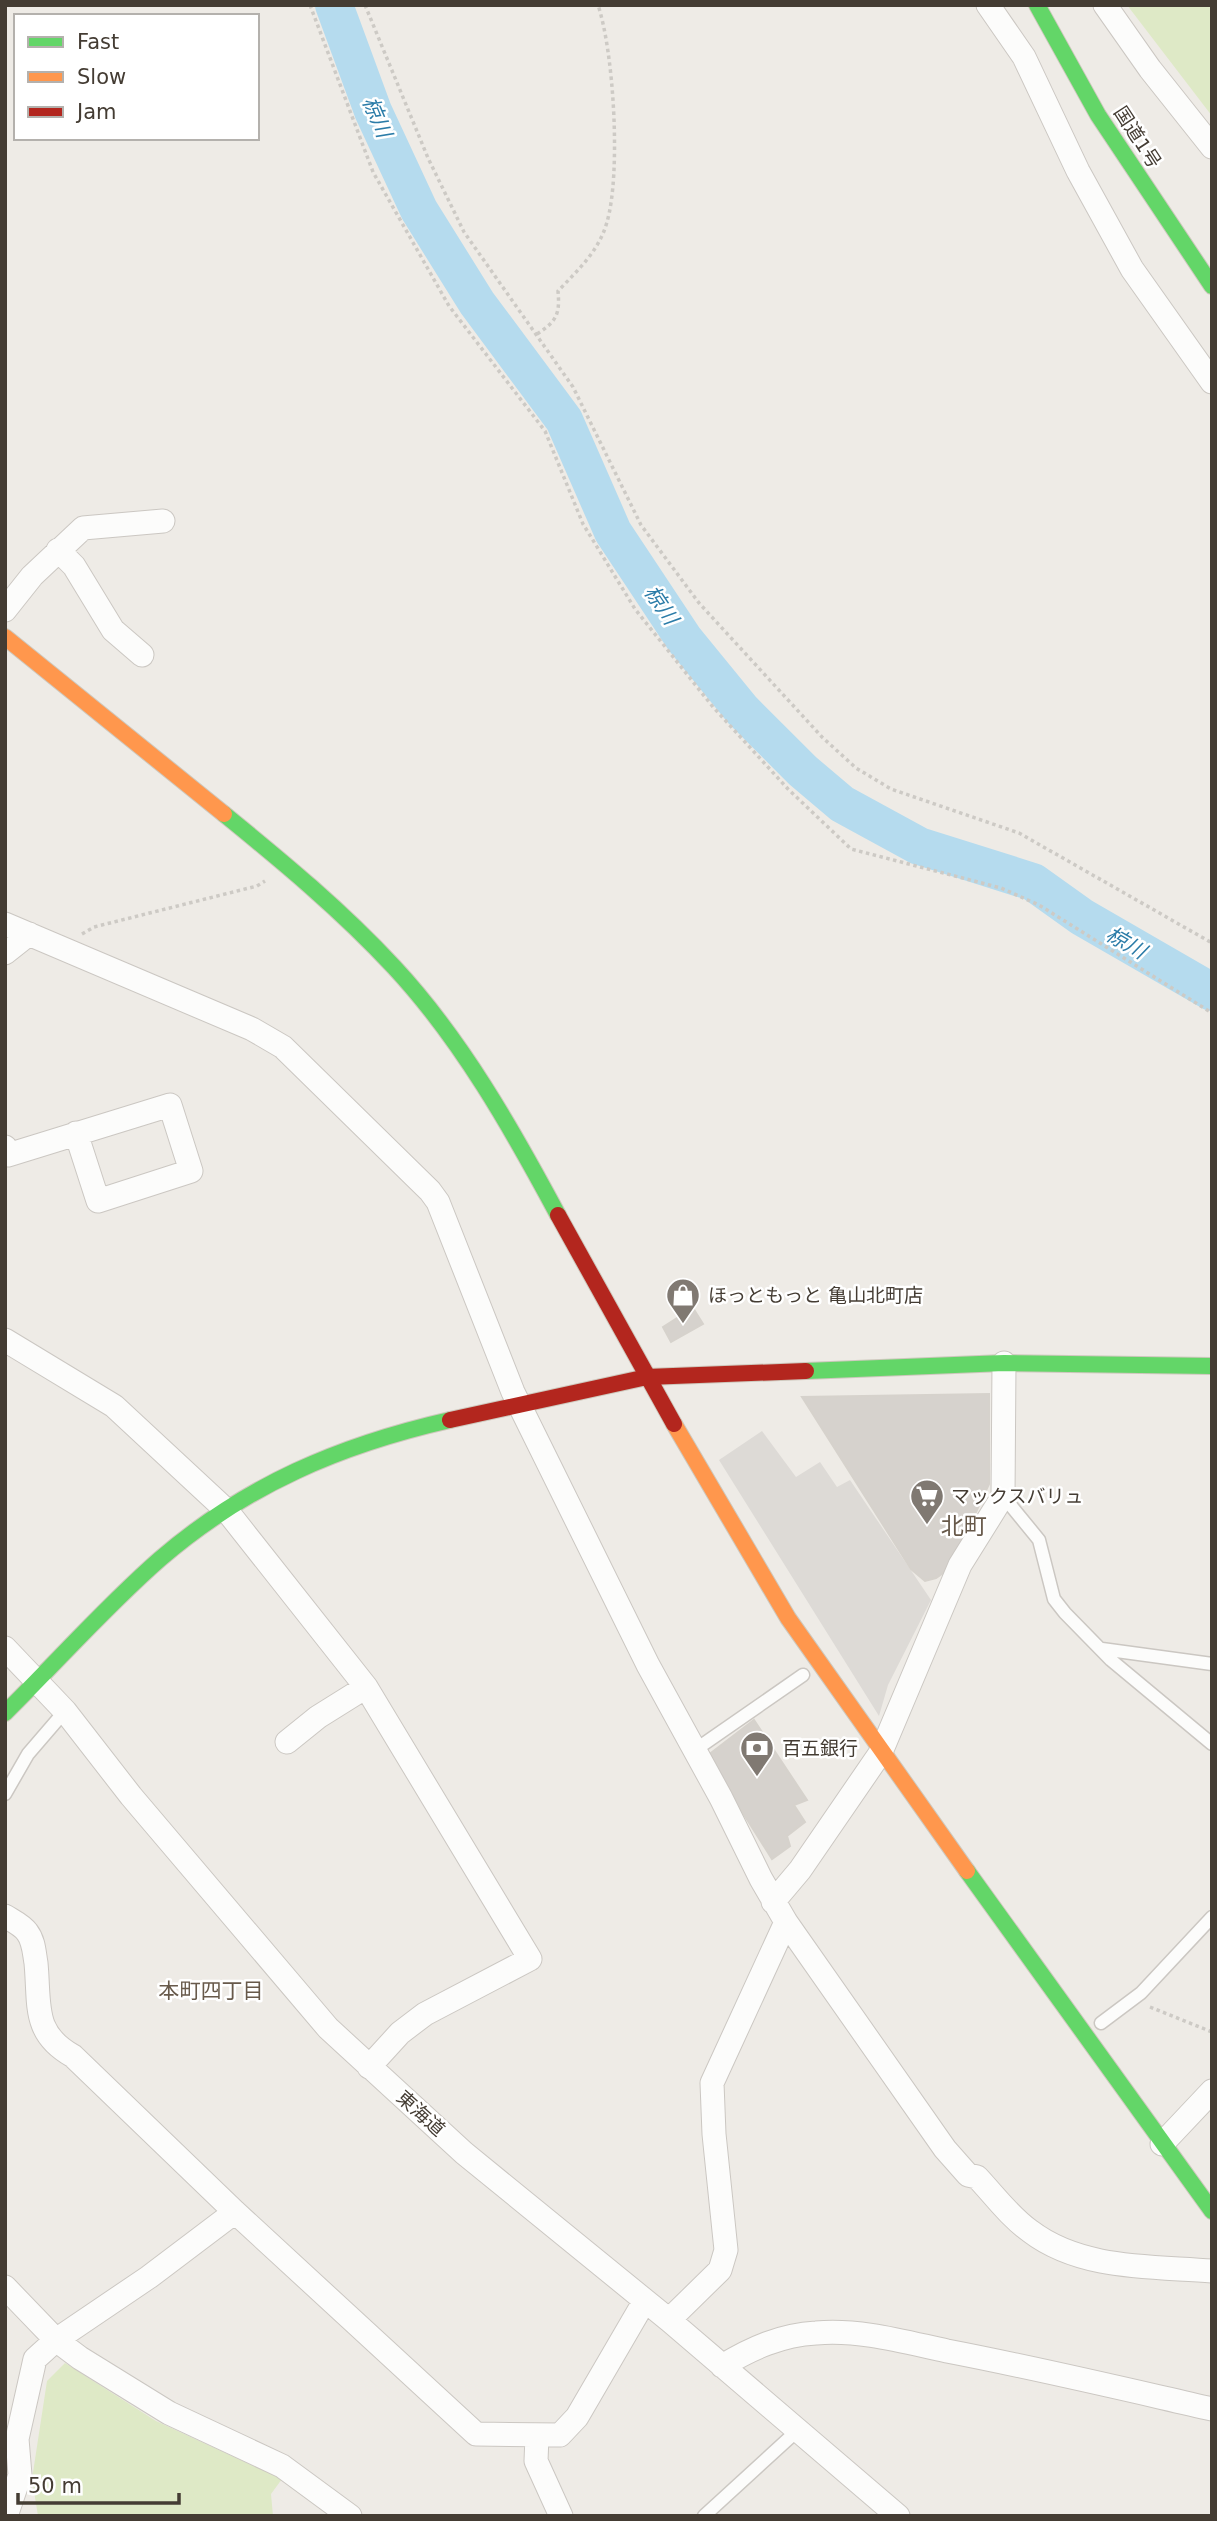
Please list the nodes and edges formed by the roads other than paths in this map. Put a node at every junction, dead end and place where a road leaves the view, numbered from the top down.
1 (988, 5) edge
2 (1037, 5) edge
3 (1105, 5) edge
4 (1212, 146) edge
5 (1212, 286) edge
6 (1212, 382) edge
7 (163, 521) dead end
8 (58, 550) junction
9 (5, 610) edge
10 (5, 637) edge
11 (142, 655) dead end
12 (5, 924) edge
13 (29, 934) junction
14 (5, 953) edge
15 (76, 1133) junction
16 (5, 1147) edge
17 (5, 1340) edge
18 (1004, 1363) junction
19 (1212, 1367) edge
20 (647, 1377) junction
21 (521, 1406) junction
22 (1003, 1496) junction
23 (227, 1511) junction
24 (5, 1648) edge
25 (1102, 1649) junction
26 (1212, 1664) edge
27 (803, 1675) dead end
28 (38, 1682) junction
29 (366, 1687) junction
30 (65, 1711) junction
31 (5, 1713) edge
32 (287, 1742) dead end
33 (1212, 1744) edge
34 (695, 1750) junction
35 (881, 1752) junction
36 (5, 1794) edge
37 (773, 1902) junction
38 (5, 1916) edge
39 (1212, 1917) edge
40 (786, 1922) junction
41 (1101, 2023) dead end
42 (369, 2067) junction
43 (1212, 2091) edge
44 (1162, 2144) junction
45 (235, 2211) junction
46 (1212, 2211) edge
47 (1212, 2272) edge
48 (5, 2287) edge
49 (643, 2302) junction
50 (669, 2320) junction
51 (55, 2340) junction
52 (722, 2366) junction
53 (1212, 2409) edge
54 (798, 2430) junction
55 (537, 2436) junction
56 (6, 2516) edge
57 (350, 2516) edge
58 (561, 2516) edge
59 (704, 2516) edge
60 (898, 2516) edge

1 - 6 street
2 - 5 main road, 国道1号
3 - 4 street
7 - 8 street
8 - 9 street
8 - 11 street
10 - 20 main road
12 - 13 street
13 - 14 street
13 - 21 street
15 - 15 street
15 - 16 street
17 - 23 street
18 - 19 main road
18 - 20 main road
18 - 22 street
20 - 21 main road
20 - 35 main road
21 - 23 main road
21 - 34 street
22 - 25 lane
22 - 35 street
23 - 28 main road
23 - 29 street
24 - 28 street, 東海道
25 - 26 lane
25 - 33 lane
27 - 34 lane
28 - 30 street, 東海道
28 - 31 main road
29 - 32 street
29 - 42 street
30 - 36 lane
30 - 42 street, 東海道
34 - 37 street
35 - 37 street
35 - 44 main road
37 - 40 street
38 - 45 street
39 - 41 lane
40 - 47 street
40 - 50 street
42 - 49 street, 東海道
43 - 44 street
44 - 46 main road
45 - 51 street
45 - 55 street
48 - 51 street
49 - 50 street, 東海道
49 - 55 street
50 - 52 street, 東海道
51 - 56 street
51 - 57 street
52 - 53 street
52 - 54 street, 東海道
54 - 59 lane
54 - 60 street, 東海道
55 - 58 street

